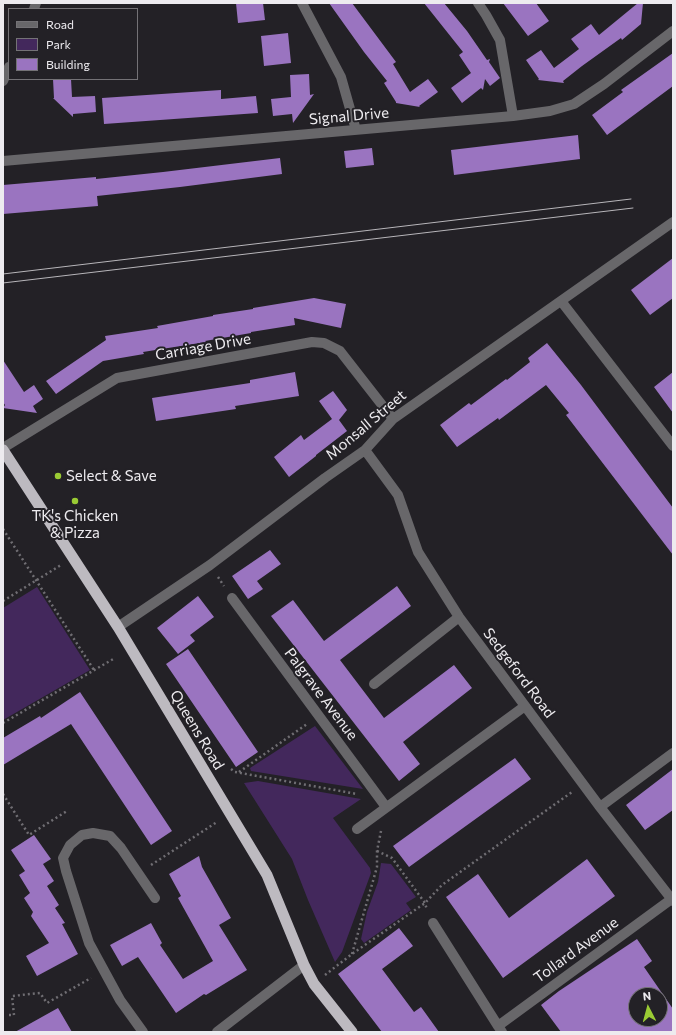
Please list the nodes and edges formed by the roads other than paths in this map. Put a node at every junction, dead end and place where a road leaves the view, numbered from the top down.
1 (302, 3) edge
2 (478, 3) edge
3 (673, 31) edge
4 (8, 69) edge
5 (3, 81) edge
6 (513, 116) junction
7 (356, 130) junction
8 (3, 161) edge
9 (673, 222) edge
10 (561, 301) junction
11 (393, 419) junction
12 (673, 446) edge
13 (3, 449) edge
14 (365, 450) junction
15 (232, 598) road end
16 (459, 617) junction
17 (118, 627) junction
18 (374, 684) dead end
19 (525, 706) junction
20 (673, 753) edge
21 (386, 807) junction
22 (600, 807) junction
23 (357, 829) dead end
24 (155, 898) dead end
25 (673, 899) edge
26 (433, 923) dead end
27 (304, 965) junction
28 (500, 1029) edge
29 (143, 1032) edge
30 (217, 1032) edge
31 (352, 1032) edge

1 - 7 street
2 - 6 street
3 - 6 street, Signal Drive
4 - 5 street
6 - 7 street, Signal Drive
7 - 8 street, Signal Drive
9 - 10 street, Monsall Street
10 - 11 street, Monsall Street
10 - 12 street
11 - 13 street, Carriage Drive
11 - 14 street, Monsall Street
13 - 17 highway, Queens Road
14 - 16 street, Sedgeford Road
14 - 17 street, Monsall Street
15 - 21 street, Palgrave Avenue
16 - 18 street
16 - 19 street, Sedgeford Road
17 - 27 highway, Queens Road
19 - 21 street
19 - 22 street, Sedgeford Road
20 - 22 street
21 - 23 street
22 - 25 street, Sedgeford Road
24 - 29 street
25 - 28 street, Tollard Avenue
26 - 28 street, Tollard Avenue
27 - 30 street
27 - 31 highway, Queens Road

